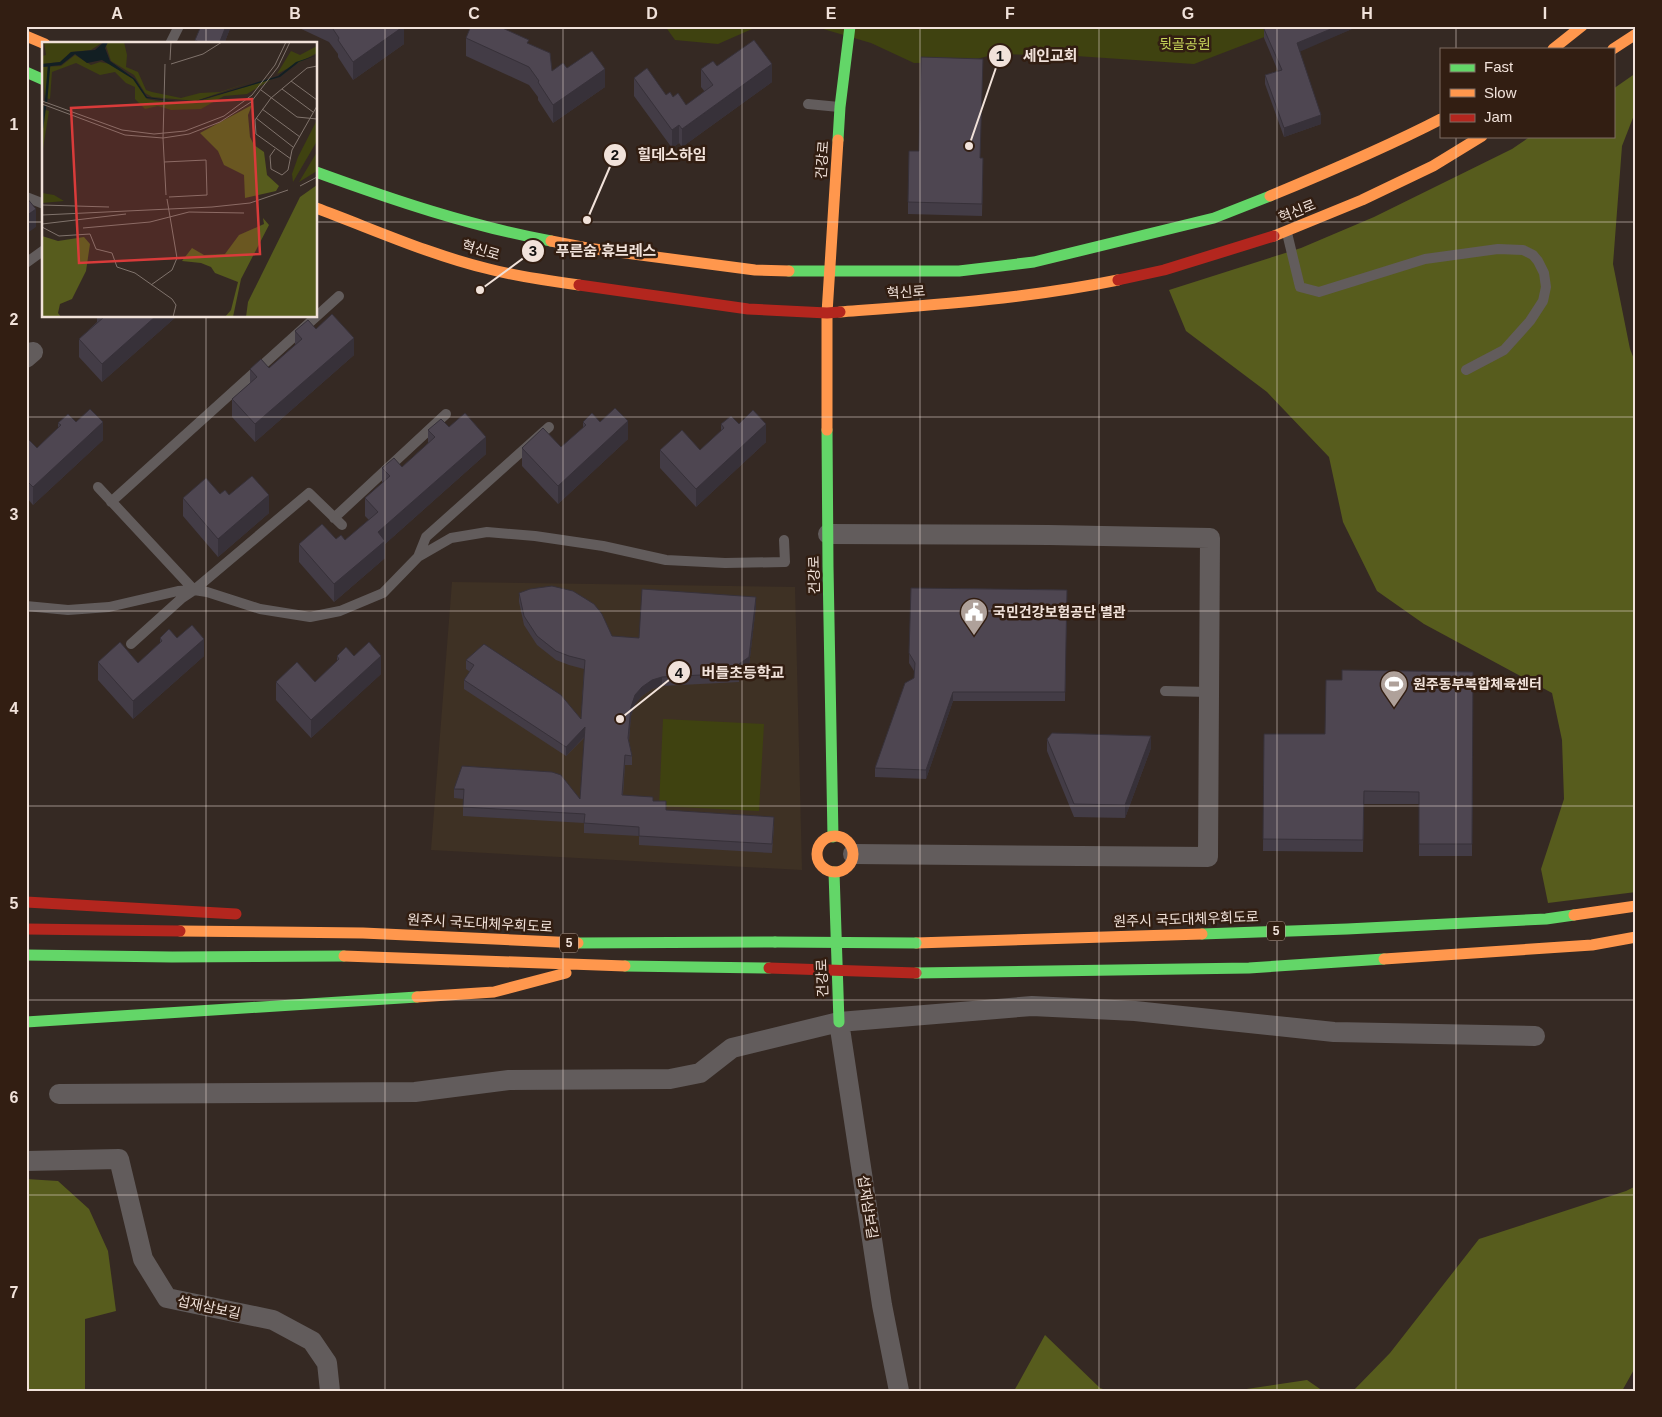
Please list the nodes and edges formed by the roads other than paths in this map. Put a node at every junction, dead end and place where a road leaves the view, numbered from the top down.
1 (179, 26) edge
2 (850, 26) edge
3 (1582, 26) edge
4 (1636, 34) edge
5 (26, 36) edge
6 (171, 42) edge
7 (42, 43) edge
8 (1554, 48) edge
9 (1614, 48) edge
10 (26, 72) edge
11 (42, 79) edge
12 (808, 104) dead end
13 (840, 107) junction
14 (1440, 120) edge
15 (1479, 138) edge
16 (318, 173) edge
17 (26, 197) edge
18 (42, 203) edge
19 (318, 209) edge
20 (1287, 232) junction
21 (42, 251) edge
22 (26, 263) edge
23 (830, 272) junction
24 (338, 296) dead end
25 (827, 313) junction
26 (318, 314) edge
27 (314, 318) edge
28 (1466, 370) dead end
29 (446, 414) dead end
30 (549, 427) dead end
31 (98, 488) dead end
32 (111, 502) junction
33 (828, 534) junction
34 (784, 540) dead end
35 (418, 557) junction
36 (194, 590) junction
37 (26, 606) edge
38 (131, 644) dead end
39 (1165, 690) dead end
40 (1209, 692) junction
41 (833, 837) junction
42 (853, 854) junction
43 (834, 872) junction
44 (26, 902) edge
45 (1636, 906) edge
46 (246, 914) dead end
47 (465, 926) dead end
48 (26, 929) edge
49 (1636, 937) edge
50 (583, 943) junction
51 (26, 955) edge
52 (592, 966) junction
53 (26, 1022) edge
54 (838, 1022) junction
55 (1535, 1036) dead end
56 (59, 1094) dead end
57 (26, 1161) edge
58 (330, 1391) edge
59 (899, 1391) edge

1 - 6 lane
2 - 13 main road, 건강로
3 - 8 main road
4 - 9 main road
5 - 7 main road
10 - 11 main road
12 - 13 lane
13 - 23 main road, 건강로
14 - 23 main road, 혁신로
15 - 20 main road, 혁신로
16 - 23 main road, 혁신로
17 - 18 lane
19 - 25 main road, 혁신로
20 - 25 main road, 혁신로
20 - 28 lane
21 - 22 lane
23 - 25 main road, 건강로
24 - 26 lane
25 - 33 main road, 건강로
27 - 32 lane
29 - 36 lane
30 - 35 lane
31 - 32 lane
32 - 36 lane
33 - 40 street
33 - 41 main road, 건강로
34 - 35 lane
35 - 36 lane
36 - 37 lane
36 - 38 lane
39 - 40 lane
40 - 42 street
41 - 42 main road
41 - 43 main road
42 - 43 main road
43 - 54 main road, 건강로
44 - 46 main road
45 - 50 main road, 원주시 국도대체우회도로 / 5, bridge
47 - 50 main road
48 - 50 main road, 원주시 국도대체우회도로 / 5
49 - 52 main road, 5, bridge
51 - 52 main road, 5
52 - 53 main road
54 - 55 street
54 - 56 street
54 - 59 street, 섭재삼보길
57 - 58 street, 섭재삼보길

